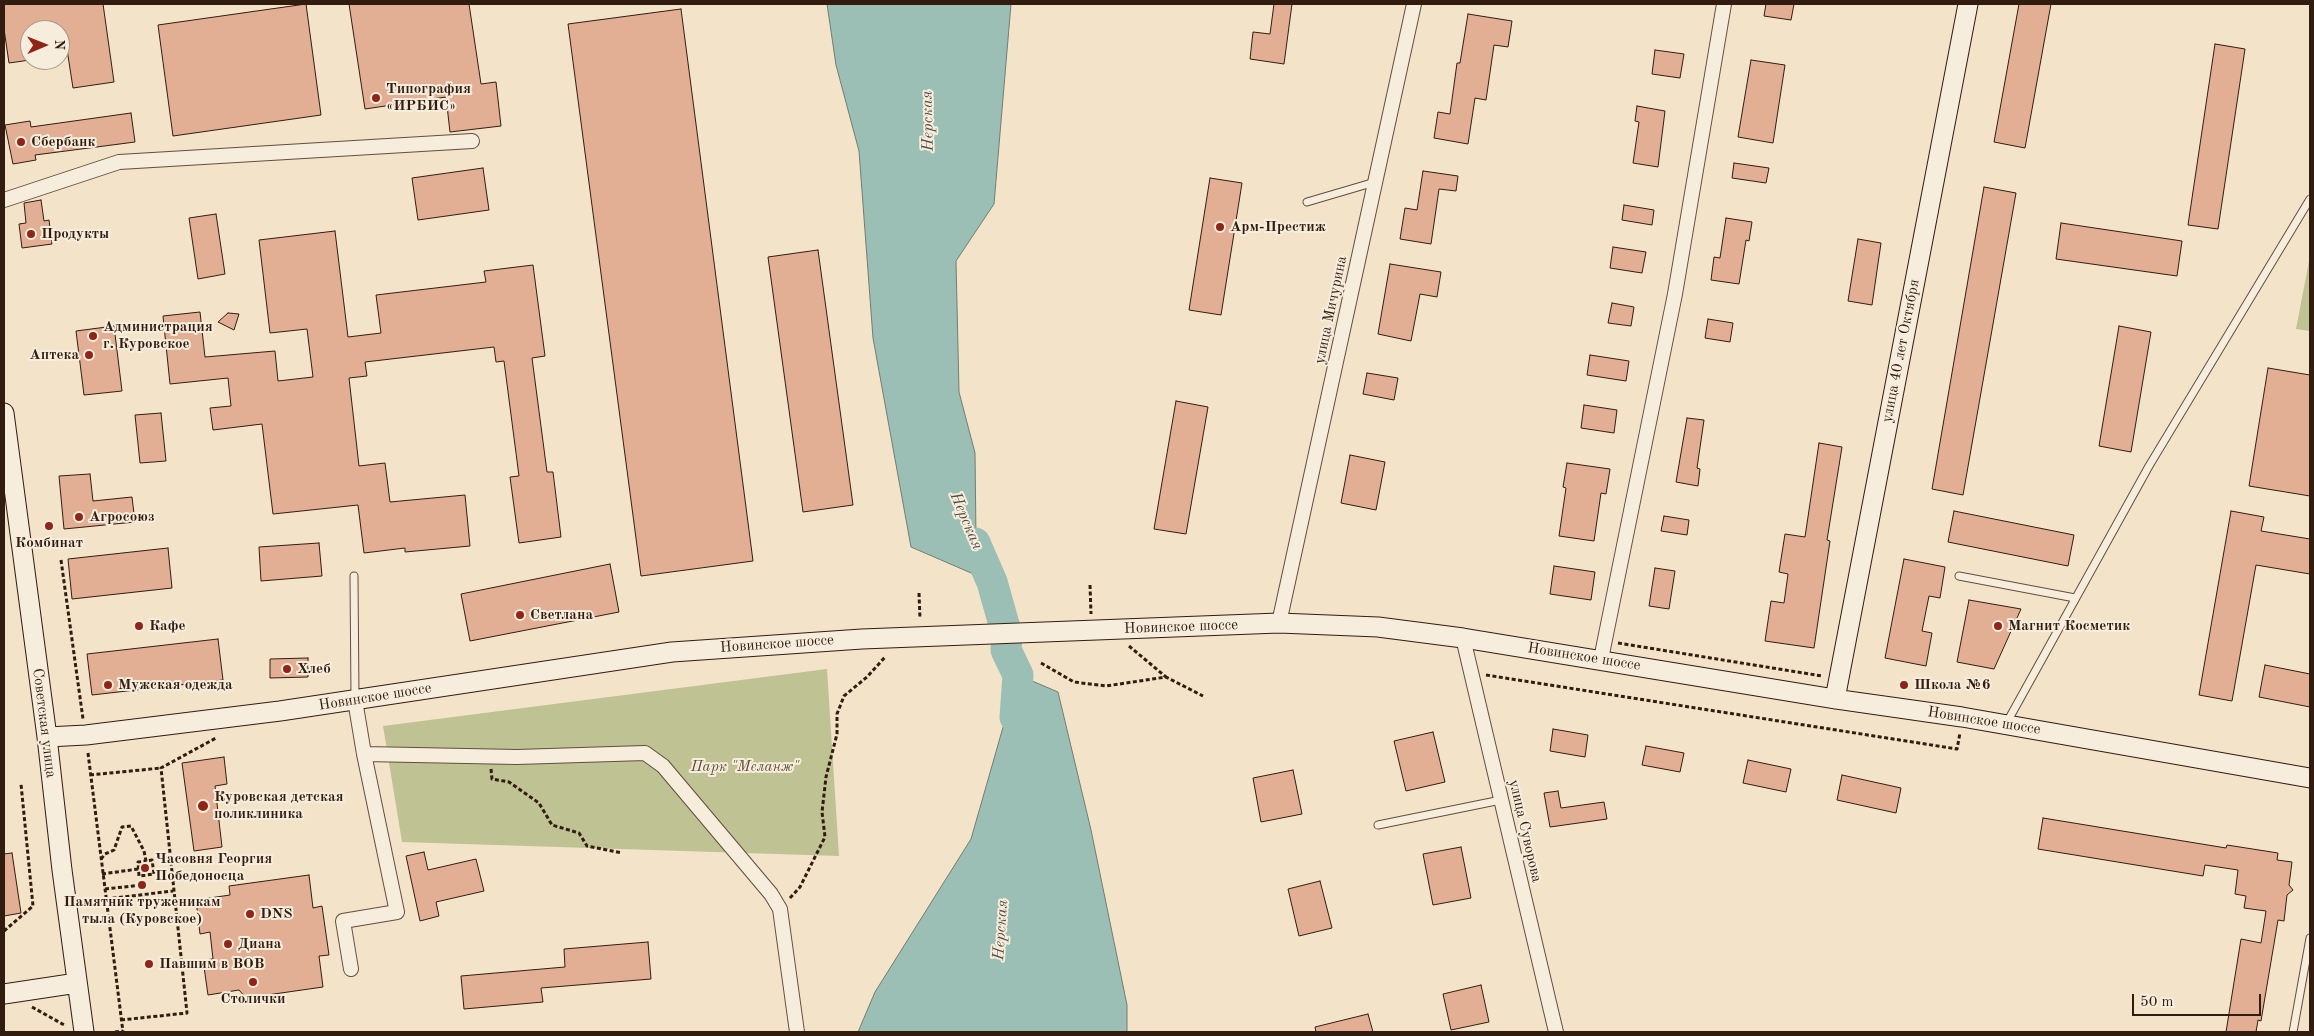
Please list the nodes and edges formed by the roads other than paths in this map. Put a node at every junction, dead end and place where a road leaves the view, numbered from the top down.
1 (1414, 4) edge
2 (1724, 4) edge
3 (1968, 4) edge
4 (472, 142) dead end
5 (1375, 182) junction
6 (2310, 199) edge
7 (4, 200) edge
8 (1307, 202) dead end
9 (4, 413) edge
10 (354, 576) dead end
11 (1959, 576) dead end
12 (2075, 598) junction
13 (1279, 623) junction
14 (1463, 638) junction
15 (1603, 650) junction
16 (1834, 698) junction
17 (355, 700) junction
18 (2006, 724) junction
19 (47, 737) junction
20 (364, 754) junction
21 (2310, 778) edge
22 (1501, 800) junction
23 (1378, 826) dead end
24 (2310, 938) edge
25 (350, 969) dead end
26 (77, 983) junction
27 (4, 994) edge
28 (77, 1030) edge
29 (797, 1032) edge
30 (1556, 1032) edge
31 (2294, 1032) edge

1 - 5 street, улица Мичурина
2 - 15 street
3 - 16 street, улица 40 лет Октября
4 - 7 street
5 - 8 lane
5 - 13 street, улица Мичурина
6 - 12 lane
9 - 19 street, Советская улица
10 - 17 lane
11 - 12 lane
12 - 18 lane
13 - 14 street, Новинское шоссе
13 - 17 street, Новинское шоссе
14 - 15 street, Новинское шоссе
14 - 22 street, улица Суворова
15 - 16 street, Новинское шоссе
16 - 18 street, Новинское шоссе
17 - 19 street, Новинское шоссе
17 - 20 street
18 - 21 street, Новинское шоссе
19 - 26 street, Советская улица
20 - 25 street
20 - 29 street
22 - 23 lane
22 - 30 street, улица Суворова
24 - 31 lane
26 - 27 street
26 - 28 street, Советская улица

